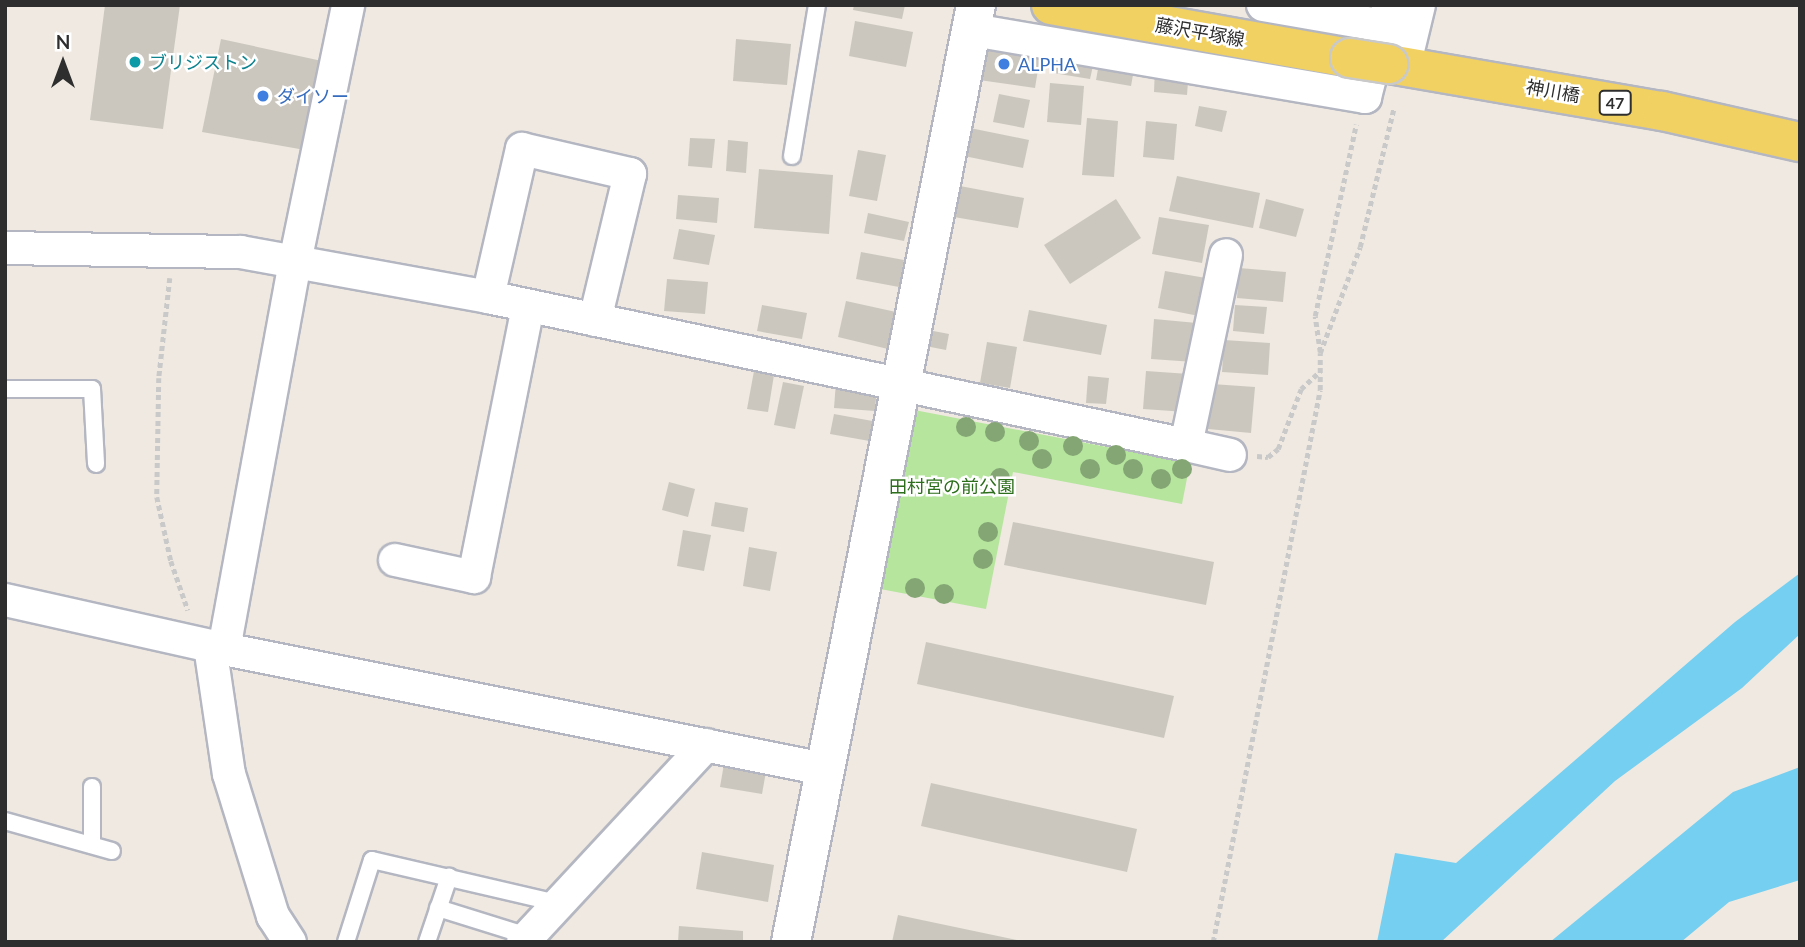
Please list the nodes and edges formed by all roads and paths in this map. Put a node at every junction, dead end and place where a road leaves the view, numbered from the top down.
1 (348, 5) edge
2 (817, 5) edge
3 (1051, 5) edge
4 (1263, 5) edge
5 (1419, 5) edge
6 (1386, 16) edge
7 (974, 17) edge
8 (1407, 67) junction
9 (1364, 97) junction
10 (1800, 142) edge
11 (792, 156) dead end
12 (5, 248) edge
13 (173, 249) junction
14 (1226, 255) dead end
15 (295, 262) junction
16 (488, 297) junction
17 (528, 306) junction
18 (595, 320) junction
19 (1320, 353) junction
20 (1320, 370) junction
21 (901, 387) junction
22 (5, 389) edge
23 (1186, 446) junction
24 (1230, 455) joint
25 (96, 464) dead end
26 (395, 560) dead end
27 (5, 600) edge
28 (211, 647) junction
29 (706, 746) junction
30 (824, 769) junction
31 (92, 787) dead end
32 (5, 821) edge
33 (92, 845) junction
34 (112, 851) dead end
35 (449, 877) junction
36 (557, 903) junction
37 (438, 908) junction
38 (526, 939) edge
39 (290, 942) edge
40 (346, 942) edge
41 (427, 942) edge
42 (791, 942) edge
43 (1213, 942) edge

1 - 15 street
2 - 11 lane
3 - 8 main road, 藤沢平塚線 / 47, bridge
4 - 6 street
5 - 8 street
6 - 9 street
7 - 9 street
7 - 21 street
8 - 10 main road, 神川橋 / 47
8 - 19 path
9 - 19 path
12 - 13 street
13 - 15 street
13 - 28 path
14 - 23 street
15 - 16 street
15 - 28 street
16 - 17 street
16 - 18 street
17 - 18 street
17 - 26 street
18 - 21 street
19 - 20 path
20 - 24 path
20 - 43 path
21 - 23 street
21 - 30 street
22 - 25 lane
23 - 24 street
27 - 28 street
28 - 29 street
28 - 39 street
29 - 30 street
29 - 36 street
30 - 42 street
31 - 33 lane
32 - 33 lane
33 - 34 lane
35 - 36 lane
35 - 37 lane
35 - 40 lane
36 - 38 street
37 - 38 lane
37 - 41 lane

